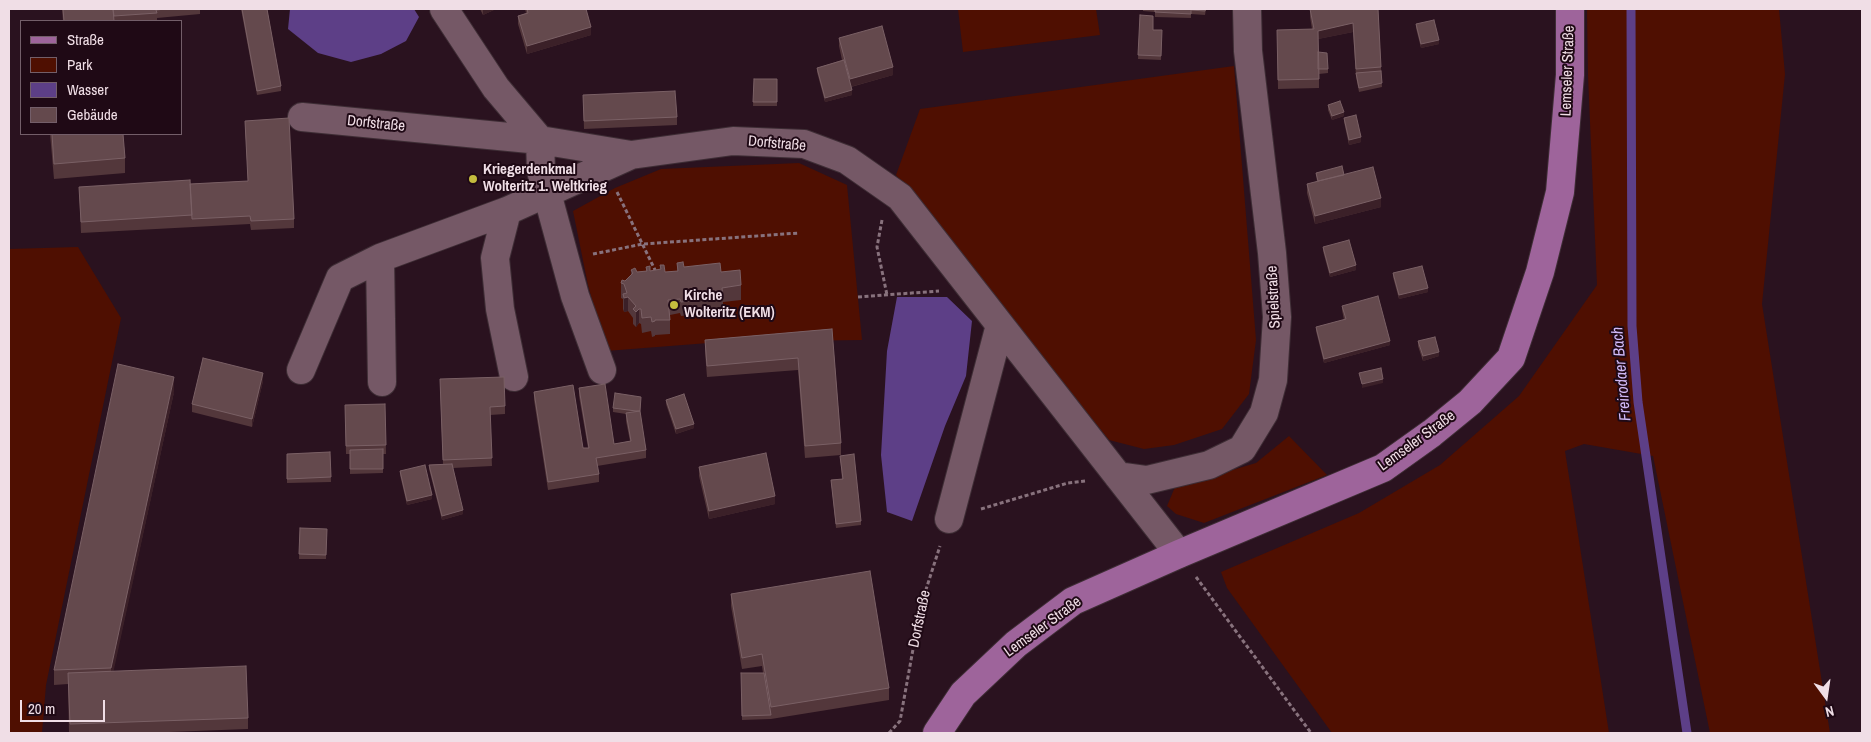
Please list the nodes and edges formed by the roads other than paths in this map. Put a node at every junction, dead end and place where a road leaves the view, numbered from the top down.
1 (444, 9) edge
2 (1247, 9) edge
3 (1570, 9) edge
4 (302, 117) dead end
5 (540, 140) junction
6 (631, 155) junction
7 (548, 193) junction
8 (507, 211) junction
9 (380, 258) junction
10 (1000, 325) junction
11 (301, 370) dead end
12 (602, 370) dead end
13 (514, 377) dead end
14 (382, 382) dead end
15 (1118, 476) junction
16 (949, 519) road end
17 (1179, 554) junction
18 (937, 733) edge

1 - 5 street
2 - 15 street, Spielstraße
3 - 17 main road, Lemseler Straße
4 - 5 street, Dorfstraße
5 - 6 street, Dorfstraße
5 - 7 street
6 - 7 street
6 - 10 street, Dorfstraße
7 - 8 street
7 - 12 street
8 - 9 street
8 - 13 street
9 - 11 street
9 - 14 street
10 - 15 street, Dorfstraße
10 - 16 street
15 - 17 street, Dorfstraße
17 - 18 main road, Lemseler Straße

